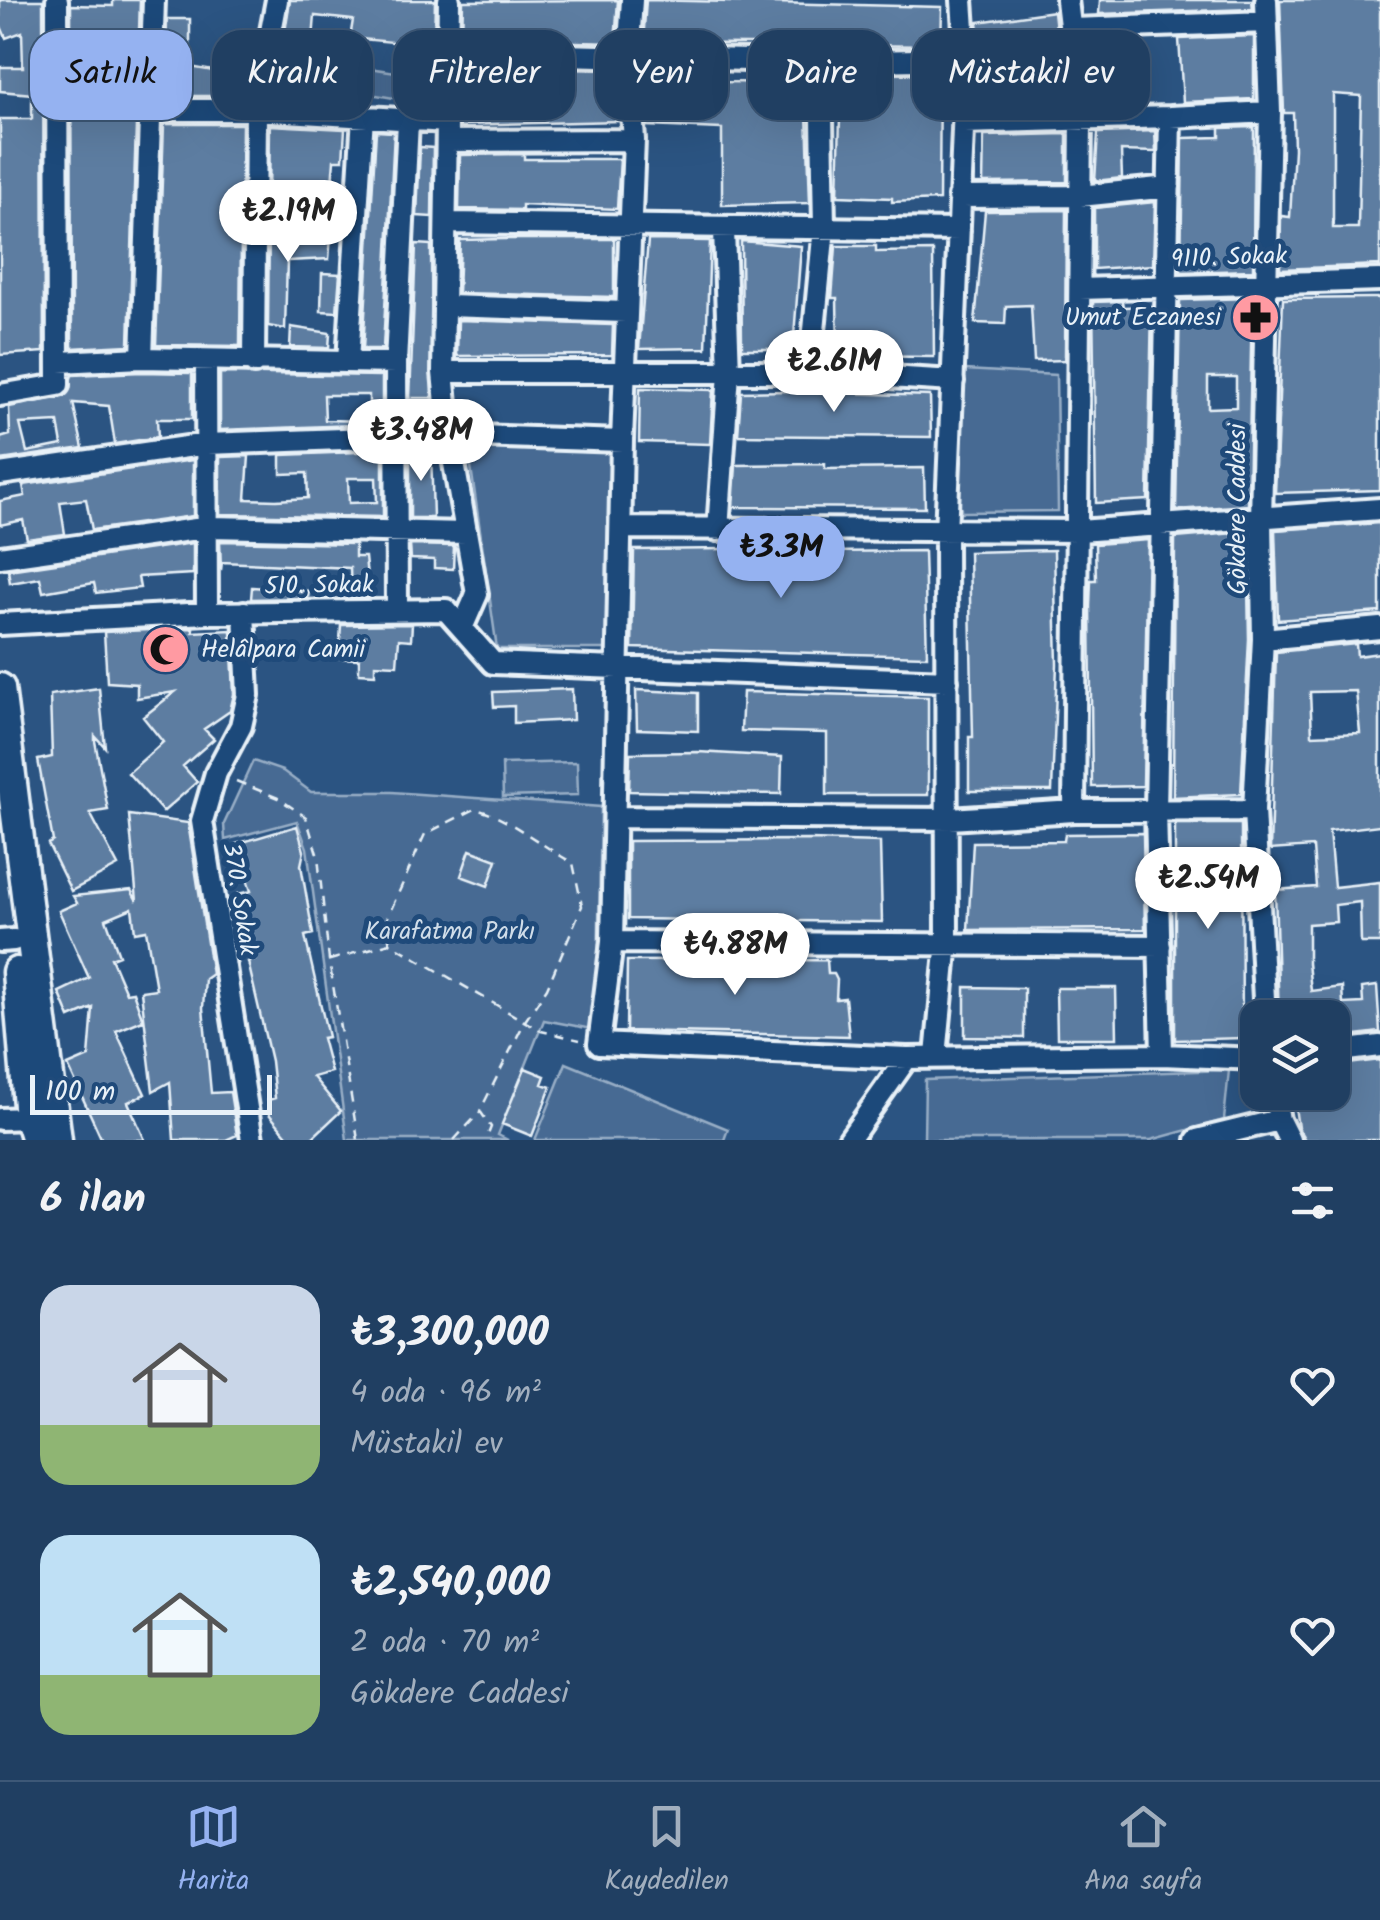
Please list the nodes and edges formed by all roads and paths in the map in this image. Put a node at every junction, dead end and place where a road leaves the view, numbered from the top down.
1 (58, 0) edge
2 (154, 0) edge
3 (277, 0) edge
4 (449, 0) edge
5 (632, 0) edge
6 (962, 0) edge
7 (1067, 0) edge
8 (1266, 0) edge
9 (1267, 22) junction
10 (1072, 29) joint
11 (152, 30) edge
12 (271, 30) edge
13 (448, 30) edge
14 (630, 30) edge
15 (964, 30) edge
16 (1270, 112) junction
17 (373, 116) edge
18 (1170, 117) junction
19 (1150, 118) edge
20 (148, 120) edge
21 (256, 120) edge
22 (362, 120) edge
23 (447, 120) edge
24 (633, 120) edge
25 (823, 120) edge
26 (964, 120) edge
27 (1081, 120) joint
28 (408, 121) junction
29 (964, 123) junction
30 (447, 132) junction
31 (634, 140) junction
32 (1169, 186) junction
33 (1080, 196) junction
34 (958, 197) junction
35 (448, 223) junction
36 (628, 226) junction
37 (824, 227) junction
38 (724, 230) junction
39 (959, 230) junction
40 (1269, 280) junction
41 (1380, 280) edge
42 (1167, 284) junction
43 (1080, 289) junction
44 (446, 306) junction
45 (626, 312) junction
46 (142, 358) junction
47 (206, 361) junction
48 (58, 362) junction
49 (348, 362) junction
50 (254, 363) junction
51 (396, 363) junction
52 (443, 372) junction
53 (627, 372) junction
54 (810, 372) junction
55 (729, 373) junction
56 (953, 381) junction
57 (0, 395) edge
58 (449, 435) junction
59 (396, 437) junction
60 (622, 441) junction
61 (208, 444) junction
62 (0, 474) edge
63 (1380, 509) edge
64 (1260, 522) junction
65 (210, 527) junction
66 (1163, 527) junction
67 (621, 528) junction
68 (718, 530) junction
69 (1079, 532) junction
70 (946, 533) junction
71 (394, 534) junction
72 (465, 534) junction
73 (0, 557) edge
74 (398, 609) junction
75 (244, 612) junction
76 (207, 613) junction
77 (0, 624) edge
78 (463, 626) junction
79 (1380, 628) edge
80 (1264, 639) junction
81 (616, 670) junction
82 (947, 681) junction
83 (0, 688) edge
84 (216, 772) junction
85 (0, 807) edge
86 (1156, 810) junction
87 (1254, 810) junction
88 (1074, 811) junction
89 (616, 817) junction
90 (950, 819) junction
91 (7, 940) edge
92 (947, 941) junction
93 (612, 942) junction
94 (390, 943) junction
95 (1160, 946) junction
96 (328, 960) junction
97 (1265, 1000) edge
98 (525, 1022) junction
99 (599, 1044) junction
100 (1380, 1046) edge
101 (1350, 1050) edge
102 (1162, 1055) junction
103 (936, 1056) junction
104 (907, 1058) junction
105 (1240, 1058) edge
106 (1277, 1110) edge
107 (480, 1112) junction
108 (0, 1119) edge
109 (1279, 1120) junction
110 (32, 1129) edge
111 (57, 1140) edge
112 (252, 1140) edge
113 (358, 1140) edge
114 (454, 1140) edge
115 (486, 1140) edge
116 (849, 1140) edge
117 (1197, 1140) edge
118 (1289, 1140) edge

1 - 48 street
2 - 11 street
3 - 12 street
4 - 13 street
5 - 14 street
6 - 15 street
7 - 10 street
8 - 9 street, Gökdere Caddesi
9 - 10 street
9 - 16 street, Gökdere Caddesi
16 - 18 street
16 - 40 street, Gökdere Caddesi
17 - 28 street
18 - 19 street
18 - 32 street
20 - 46 street
21 - 50 street
22 - 49 street
23 - 30 street
24 - 31 street
25 - 37 street
26 - 29 street
27 - 29 street
27 - 33 street
28 - 30 street
28 - 51 street
29 - 34 street
30 - 31 street
30 - 35 street
31 - 36 street
32 - 33 street
32 - 42 street
33 - 34 street
33 - 43 street
34 - 39 street
35 - 36 street
35 - 44 street
36 - 38 street
36 - 45 street
37 - 38 street
37 - 39 street
37 - 54 street
38 - 55 street
39 - 56 street
40 - 41 street, 9110. Sokak
40 - 42 street, 9110. Sokak
40 - 64 street, Gökdere Caddesi
42 - 43 street, 9110. Sokak
42 - 66 street
43 - 69 street
44 - 45 street
44 - 52 street
45 - 53 street
46 - 47 street
46 - 48 street
47 - 50 street
47 - 61 street
48 - 57 street
49 - 50 street
49 - 51 street
51 - 59 street
52 - 53 street
52 - 58 street
53 - 55 street
53 - 60 street
54 - 55 street
54 - 56 street
55 - 68 street
56 - 70 street
58 - 59 street
58 - 60 street
58 - 72 street
59 - 61 street
59 - 71 street
60 - 67 street
61 - 62 street
61 - 65 street
63 - 64 street
64 - 66 street
64 - 80 street, Gökdere Caddesi
65 - 71 street
65 - 73 street
65 - 76 street
66 - 69 street
66 - 86 street
67 - 68 street
67 - 81 street
68 - 70 street
69 - 70 street
69 - 88 street
70 - 82 street
71 - 72 street
71 - 74 street
72 - 78 street
74 - 75 street, 510. Sokak
74 - 78 street, 510. Sokak
75 - 76 street, 510. Sokak
75 - 84 street, 370. Sokak
76 - 77 street, 510. Sokak
78 - 81 street, 510. Sokak
79 - 80 street
80 - 87 street, Gökdere Caddesi
81 - 82 street, 510. Sokak
81 - 89 street
82 - 90 street
83 - 111 main road
84 - 96 path
84 - 112 street, 370. Sokak
85 - 91 main road
86 - 87 street
86 - 88 street
86 - 95 street
87 - 97 street, Gökdere Caddesi
88 - 90 street
89 - 90 street
89 - 93 street
90 - 92 street
91 - 110 main road
92 - 93 street
92 - 95 street
92 - 103 street
93 - 99 street
94 - 96 path
94 - 98 path
94 - 98 path
95 - 102 street
96 - 113 path
98 - 99 path
98 - 107 path
99 - 104 street
100 - 101 street
102 - 103 street
102 - 105 street
103 - 104 street
104 - 116 street
106 - 109 street
107 - 114 path
107 - 115 path
108 - 110 street
109 - 117 street
109 - 118 street

